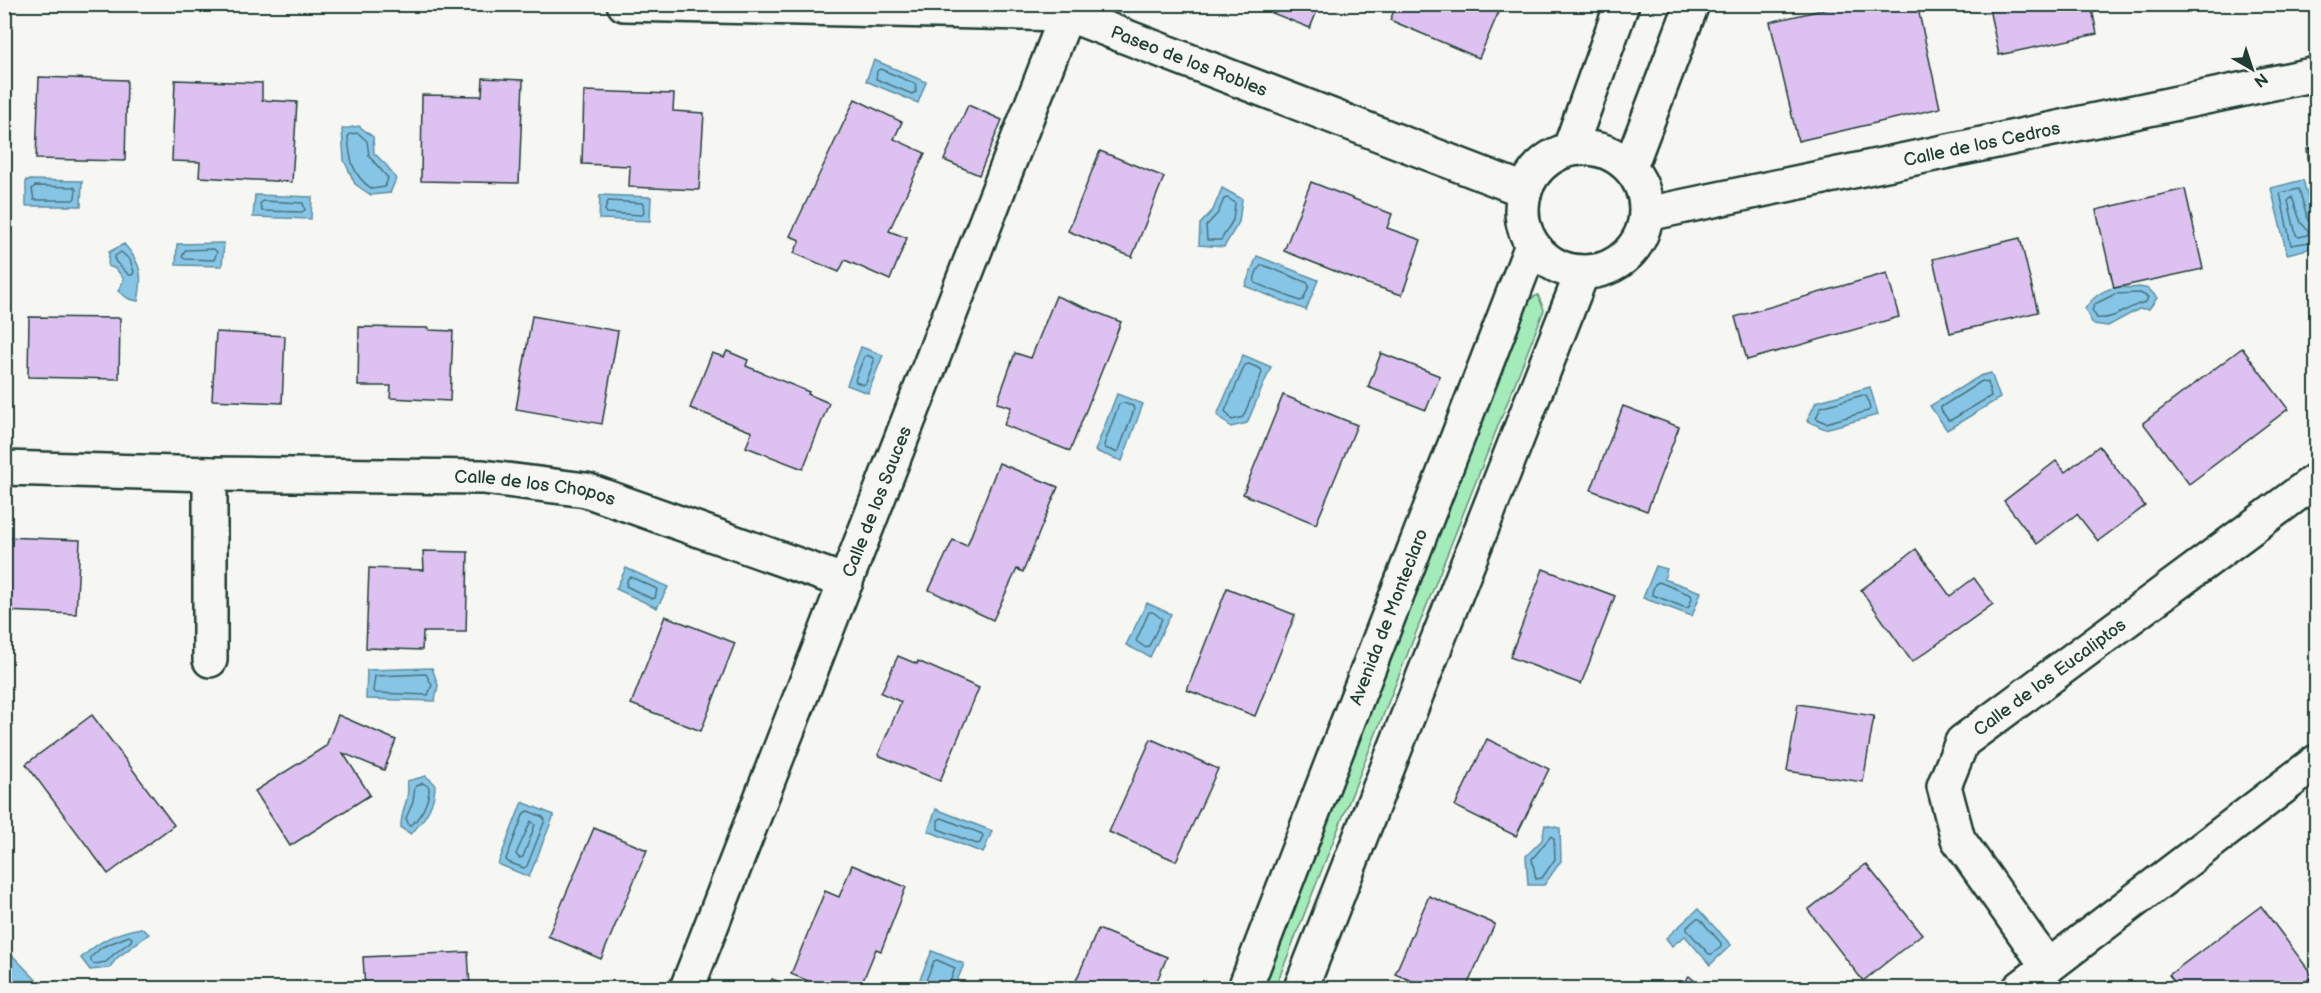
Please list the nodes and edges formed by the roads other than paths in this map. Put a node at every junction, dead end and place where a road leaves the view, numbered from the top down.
1 (624, 4) edge
2 (1622, 4) edge
3 (1692, 4) edge
4 (1066, 14) junction
5 (2316, 74) edge
6 (1570, 148) junction
7 (1630, 167) junction
8 (1524, 190) junction
9 (1647, 214) junction
10 (1532, 246) junction
11 (1582, 273) junction
12 (4, 468) edge
13 (210, 474) junction
14 (2316, 480) edge
15 (846, 582) junction
16 (210, 660) dead end
17 (2316, 762) edge
18 (2048, 967) junction
19 (687, 988) edge
20 (1245, 988) edge
21 (1301, 988) edge
22 (2020, 988) edge

1 - 4 street, Paseo de los Robles
2 - 6 street
3 - 7 street
4 - 8 street, Paseo de los Robles
4 - 15 street, Calle de los Sauces
5 - 9 street, Calle de los Cedros
6 - 7 street
6 - 8 street
7 - 9 street
8 - 10 street
9 - 11 street
10 - 11 street
10 - 20 street, Avenida de Monteclaro
11 - 21 street
12 - 13 street, Calle de los Chopos
13 - 15 street, Calle de los Chopos
13 - 16 street
14 - 18 street, Calle de los Eucaliptos
15 - 19 street, Calle de los Sauces
17 - 18 street
18 - 22 street

